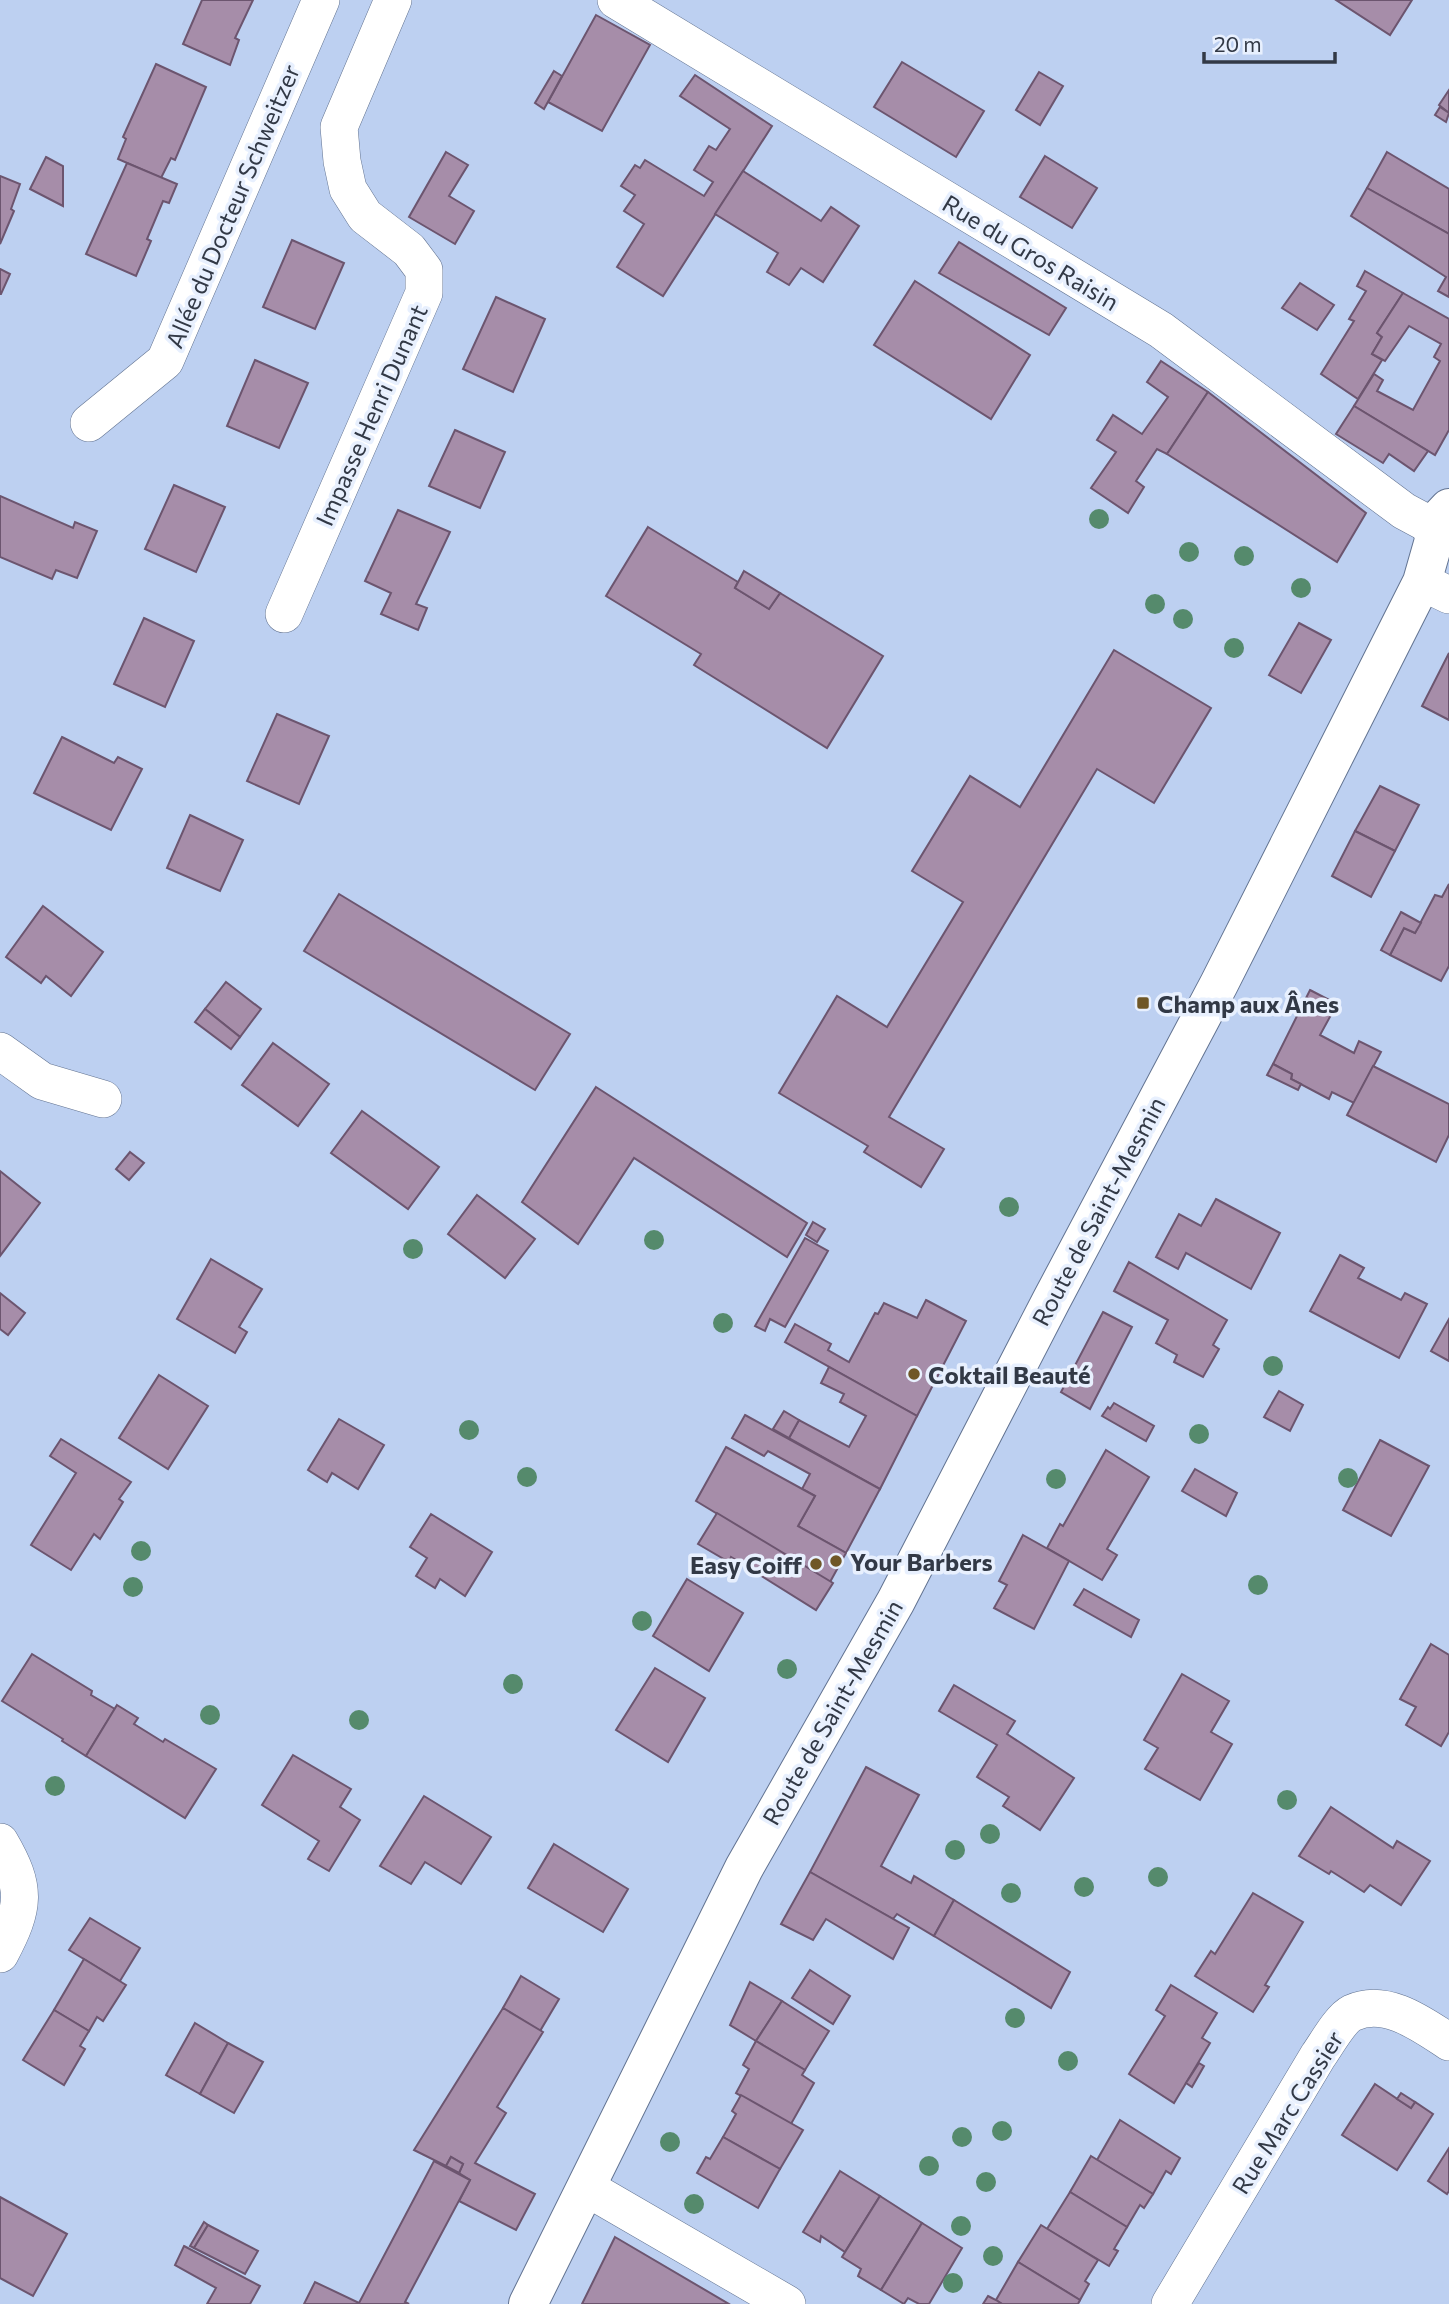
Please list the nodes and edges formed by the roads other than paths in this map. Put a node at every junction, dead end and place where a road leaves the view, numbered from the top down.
1 (321, 0) edge
2 (393, 0) edge
3 (616, 0) edge
4 (89, 423) dead end
5 (1440, 517) edge
6 (1435, 589) edge
7 (284, 614) dead end
8 (0, 1051) edge
9 (103, 1098) dead end
10 (0, 1842) edge
11 (0, 1954) edge
12 (1449, 2042) edge
13 (587, 2188) junction
14 (528, 2304) edge
15 (787, 2304) edge
16 (1170, 2304) edge

1 - 4 street, Allée du Docteur Schweitzer
2 - 7 street, Impasse Henri Dunant
3 - 5 street, Rue du Gros Raisin
5 - 6 main road, Route de Saint-Mesmin
6 - 13 main road, Route de Saint-Mesmin
8 - 9 street
10 - 11 street
12 - 16 street, Rue Marc Cassier
13 - 14 main road, Route de Saint-Mesmin
13 - 15 street

